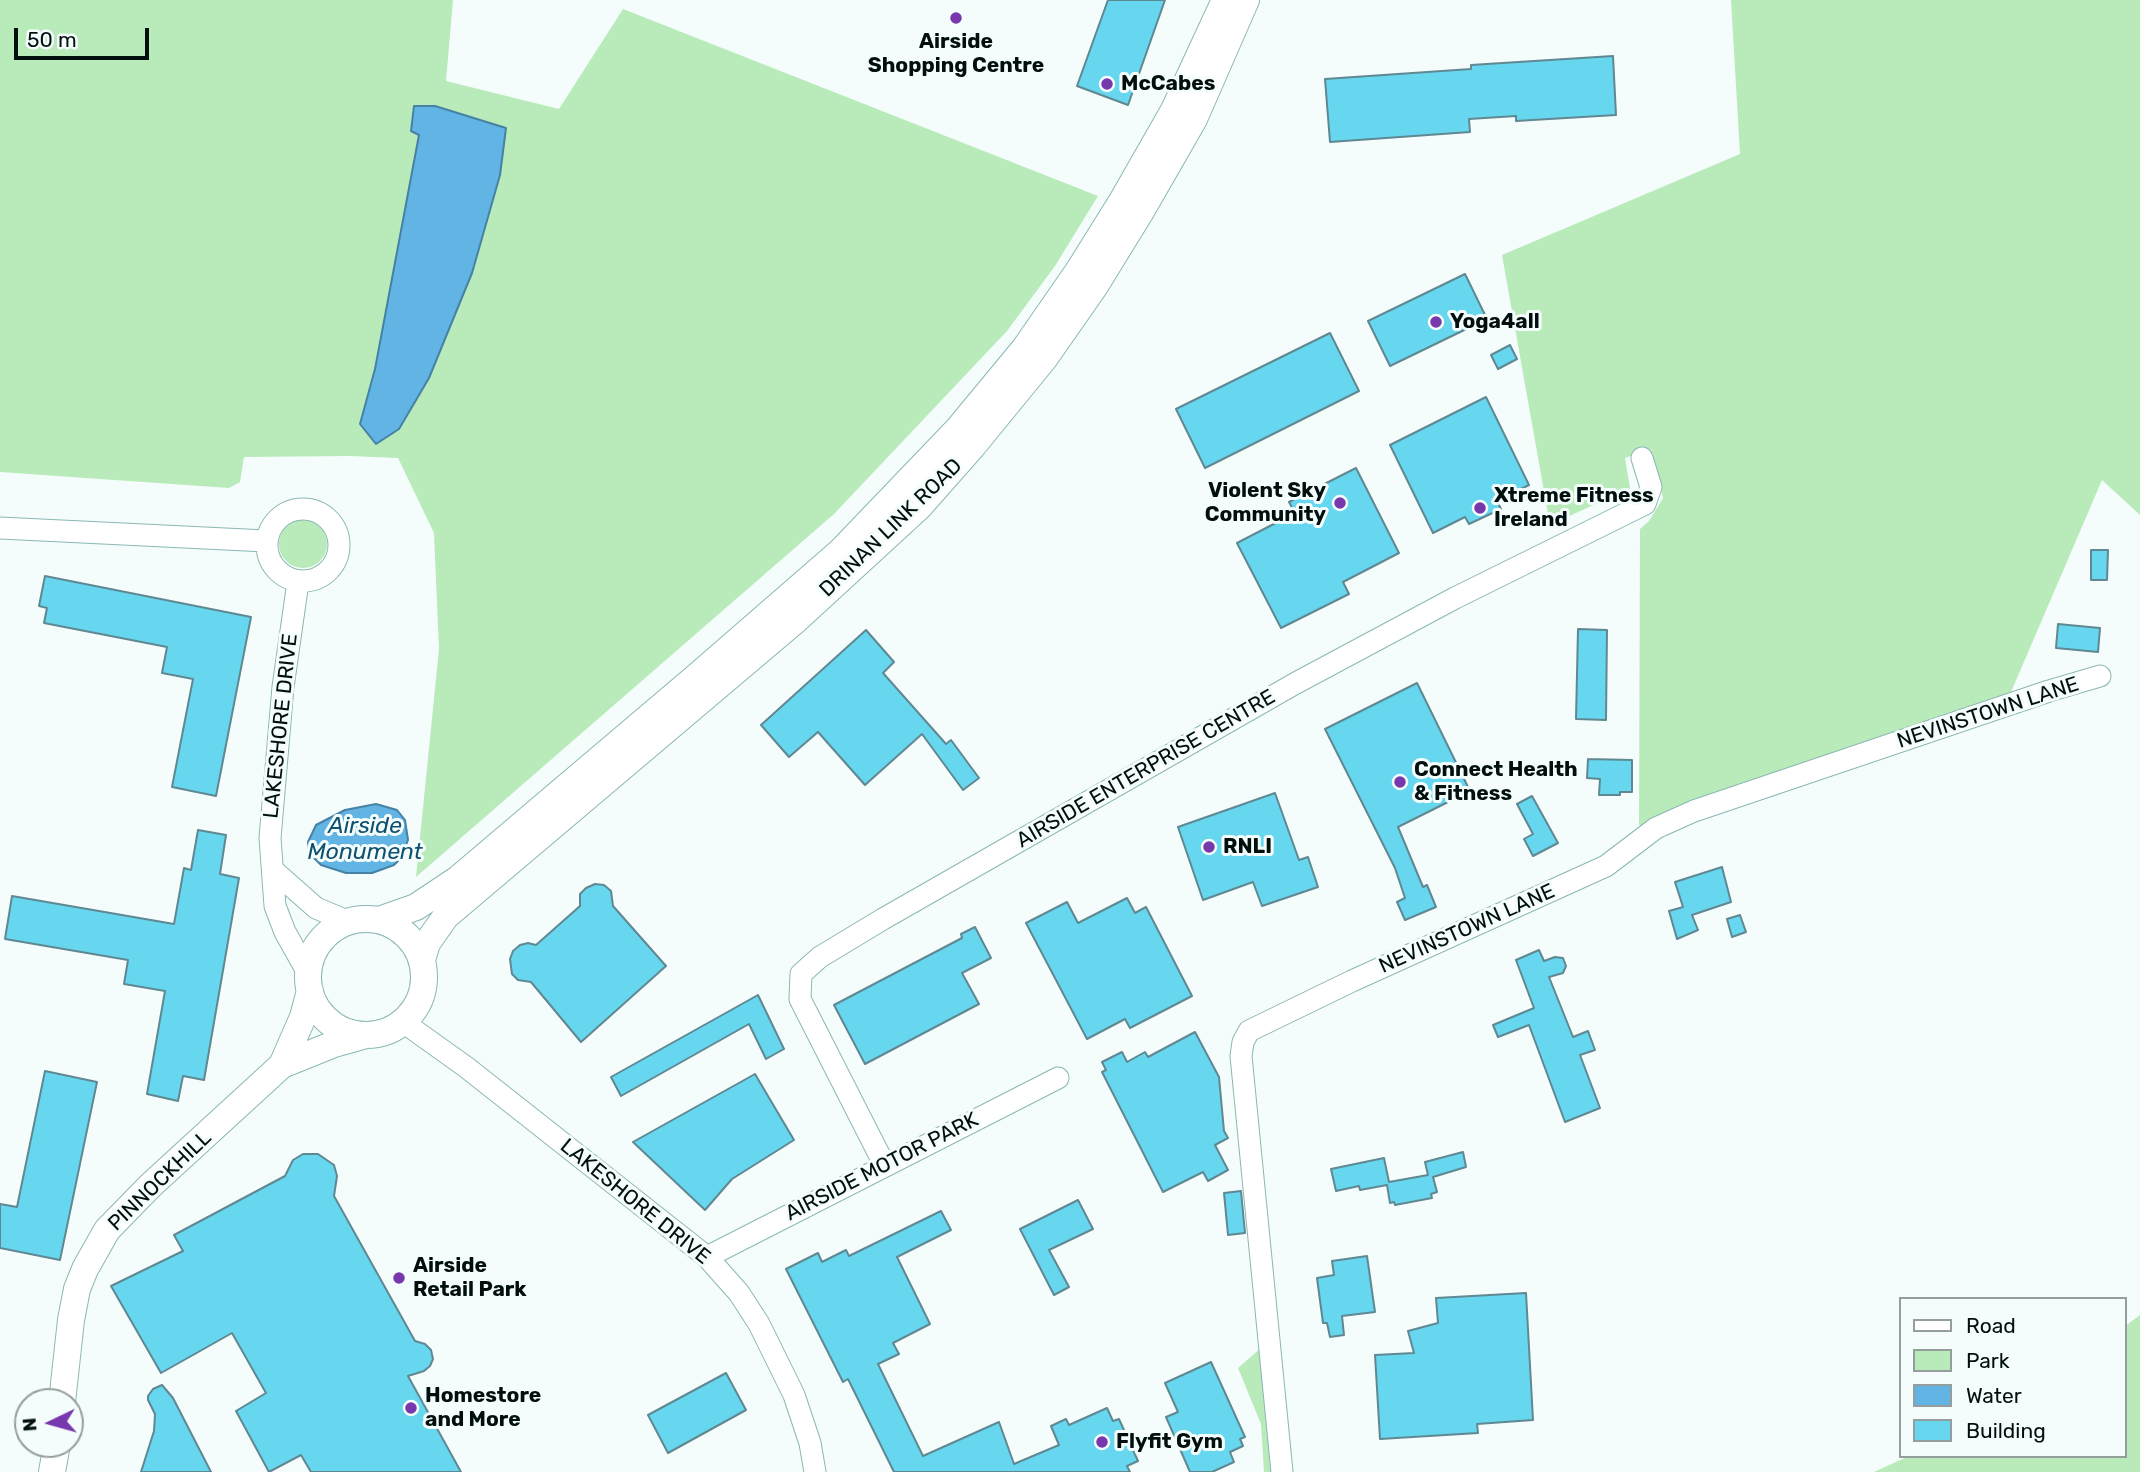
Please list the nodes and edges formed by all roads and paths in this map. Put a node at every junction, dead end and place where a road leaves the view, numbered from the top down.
1 (1225, 0) edge
2 (1246, 0) edge
3 (1642, 458) dead end
4 (0, 528) edge
5 (267, 541) junction
6 (298, 582) junction
7 (2100, 676) dead end
8 (272, 870) junction
9 (379, 920) junction
10 (347, 921) junction
11 (422, 960) junction
12 (309, 982) junction
13 (403, 1022) junction
14 (366, 1035) junction
15 (282, 1065) junction
16 (1058, 1078) dead end
17 (885, 1166) junction
18 (707, 1257) junction
19 (64, 1388) edge
20 (816, 1472) edge
21 (1282, 1472) edge

1 - 9 main road, DRINAN LINK ROAD
2 - 11 main road, DRINAN LINK ROAD
3 - 17 street, AIRSIDE ENTERPRISE CENTRE
4 - 5 street
5 - 6 street
5 - 6 street
6 - 8 street, LAKESHORE DRIVE
7 - 21 street, NEVINSTOWN LANE
8 - 10 street
8 - 12 street, LAKESHORE DRIVE
9 - 10 main road
9 - 11 main road
10 - 12 main road
11 - 13 main road
12 - 14 main road
12 - 15 main road, PINNOCKHILL
13 - 14 main road
13 - 18 street, LAKESHORE DRIVE
14 - 15 main road, PINNOCKHILL
15 - 19 main road, PINNOCKHILL
16 - 17 street, AIRSIDE MOTOR PARK
17 - 18 street, AIRSIDE MOTOR PARK
18 - 20 street, LAKESHORE DRIVE

